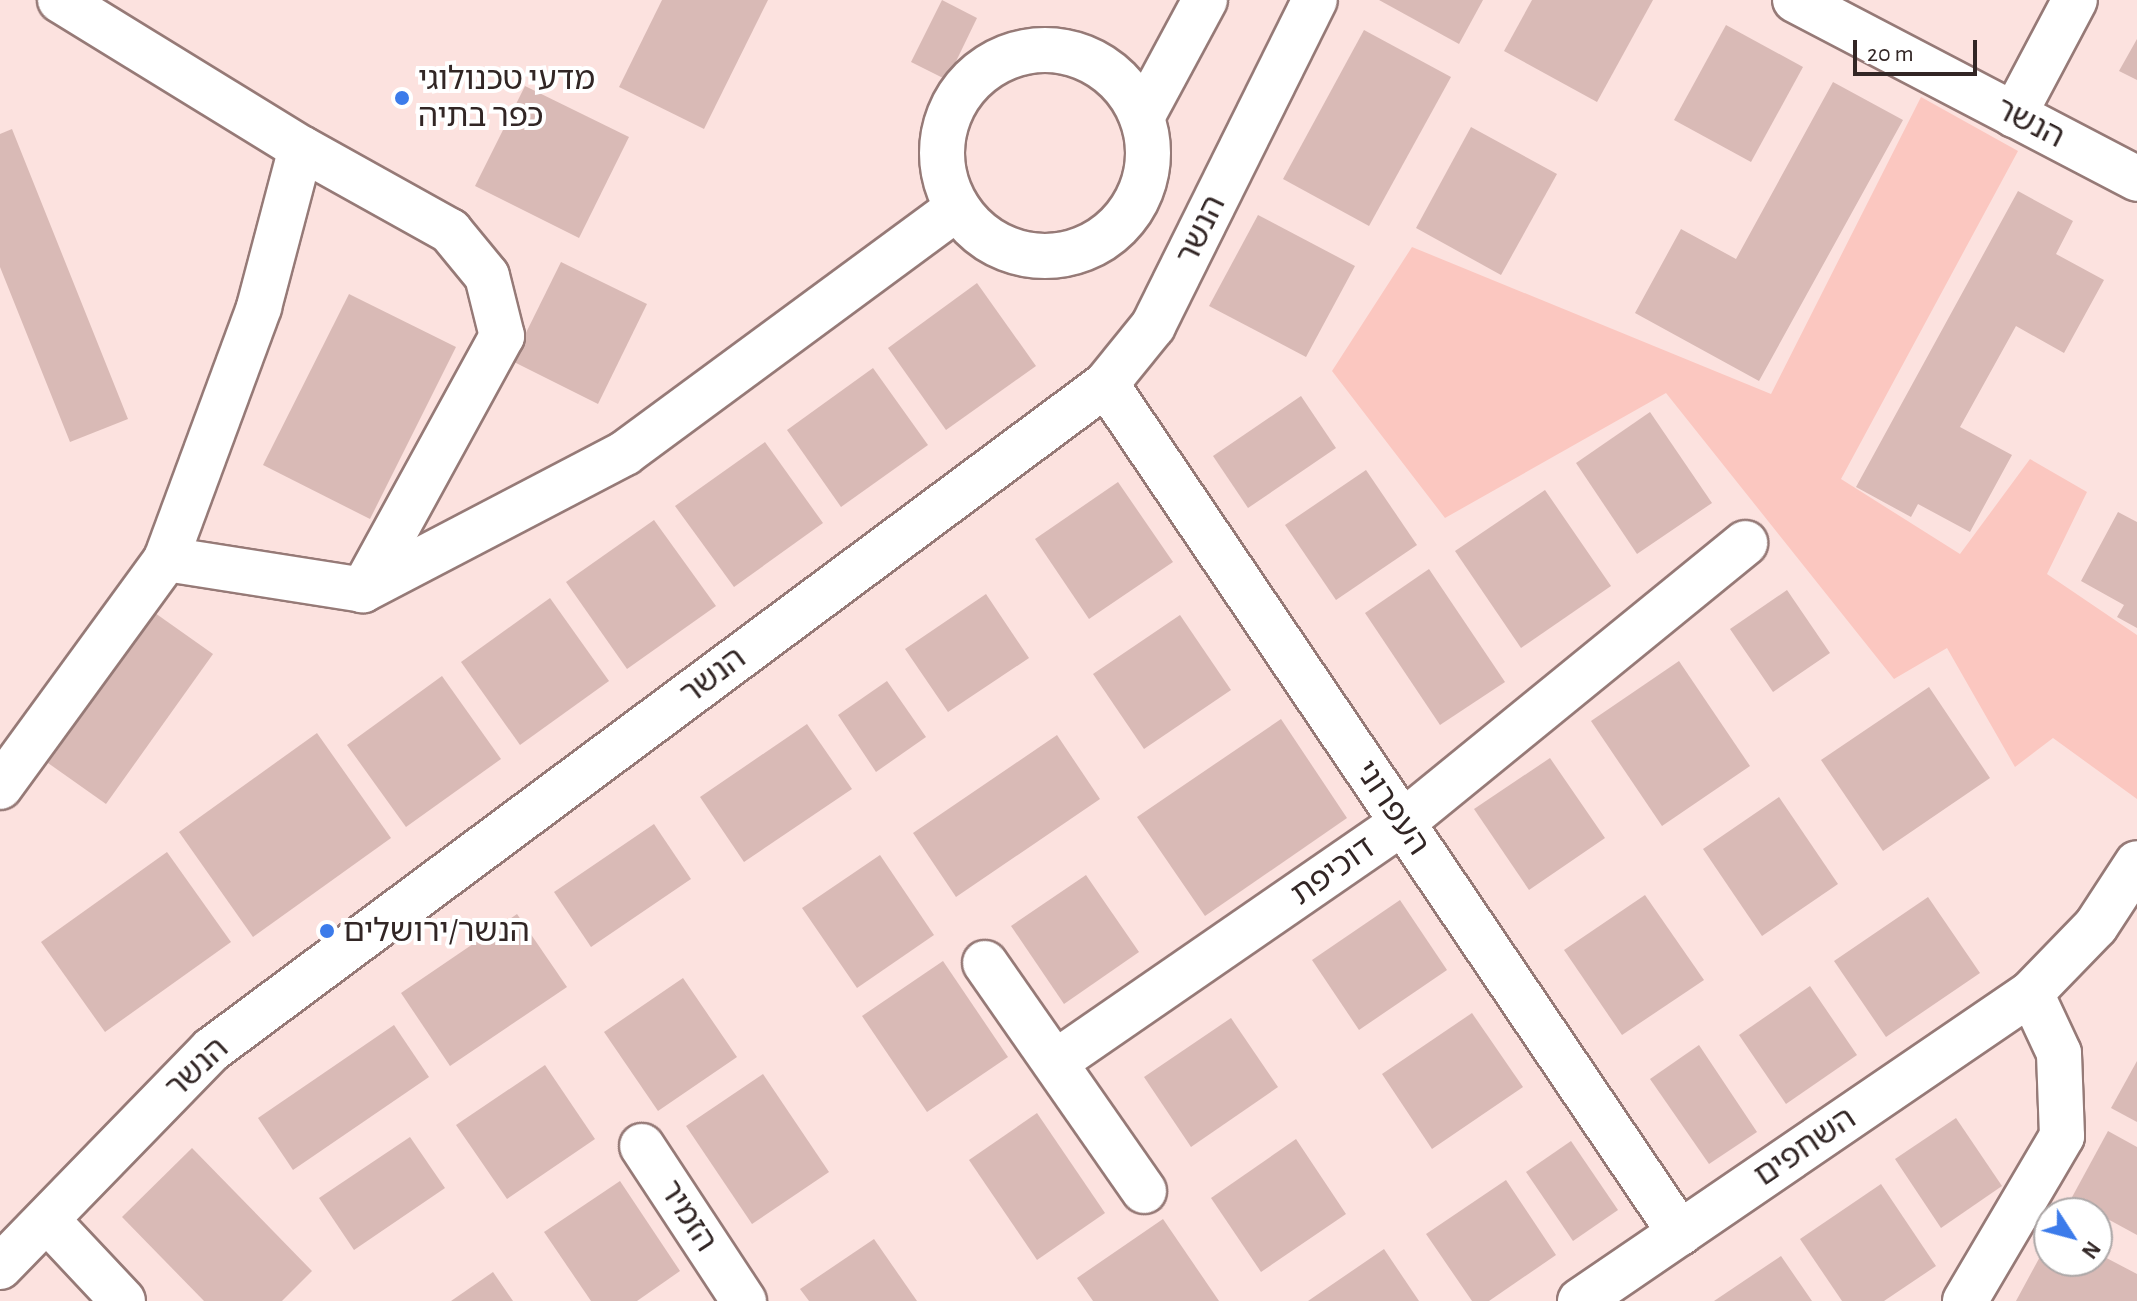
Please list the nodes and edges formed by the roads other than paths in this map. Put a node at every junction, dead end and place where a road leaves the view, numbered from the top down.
1 (60, 0) edge
2 (1205, 0) edge
3 (1315, 0) edge
4 (1795, 0) edge
5 (2075, 0) edge
6 (2014, 115) junction
7 (1142, 117) junction
8 (301, 148) junction
9 (2137, 179) edge
10 (957, 208) junction
11 (1106, 384) junction
12 (1745, 543) dead end
13 (166, 559) junction
14 (363, 590) junction
15 (0, 787) edge
16 (1402, 823) junction
17 (2137, 863) edge
18 (985, 963) dead end
19 (2031, 993) junction
20 (1057, 1061) junction
21 (642, 1146) dead end
22 (1144, 1191) dead end
23 (47, 1220) junction
24 (1680, 1233) junction
25 (0, 1267) edge
26 (730, 1296) edge
27 (123, 1301) edge
28 (1580, 1301) edge
29 (1965, 1301) edge

1 - 8 street
2 - 7 street
3 - 11 street, הנשר
4 - 6 street, הנשר
5 - 6 street
6 - 9 street, הנשר
7 - 10 street
7 - 10 street
8 - 13 street
8 - 14 street
10 - 14 street
11 - 16 street, העפרוני
11 - 23 street, הנשר
12 - 16 street, דוכיפת
13 - 14 street
13 - 15 street
16 - 20 street, דוכיפת
16 - 24 street, העפרוני
17 - 19 street, השחפים
18 - 20 street
19 - 24 street, השחפים
19 - 29 street
20 - 22 street
21 - 26 street, הזמיר
23 - 25 street, הנשר
23 - 27 street
24 - 28 street, השחפים

